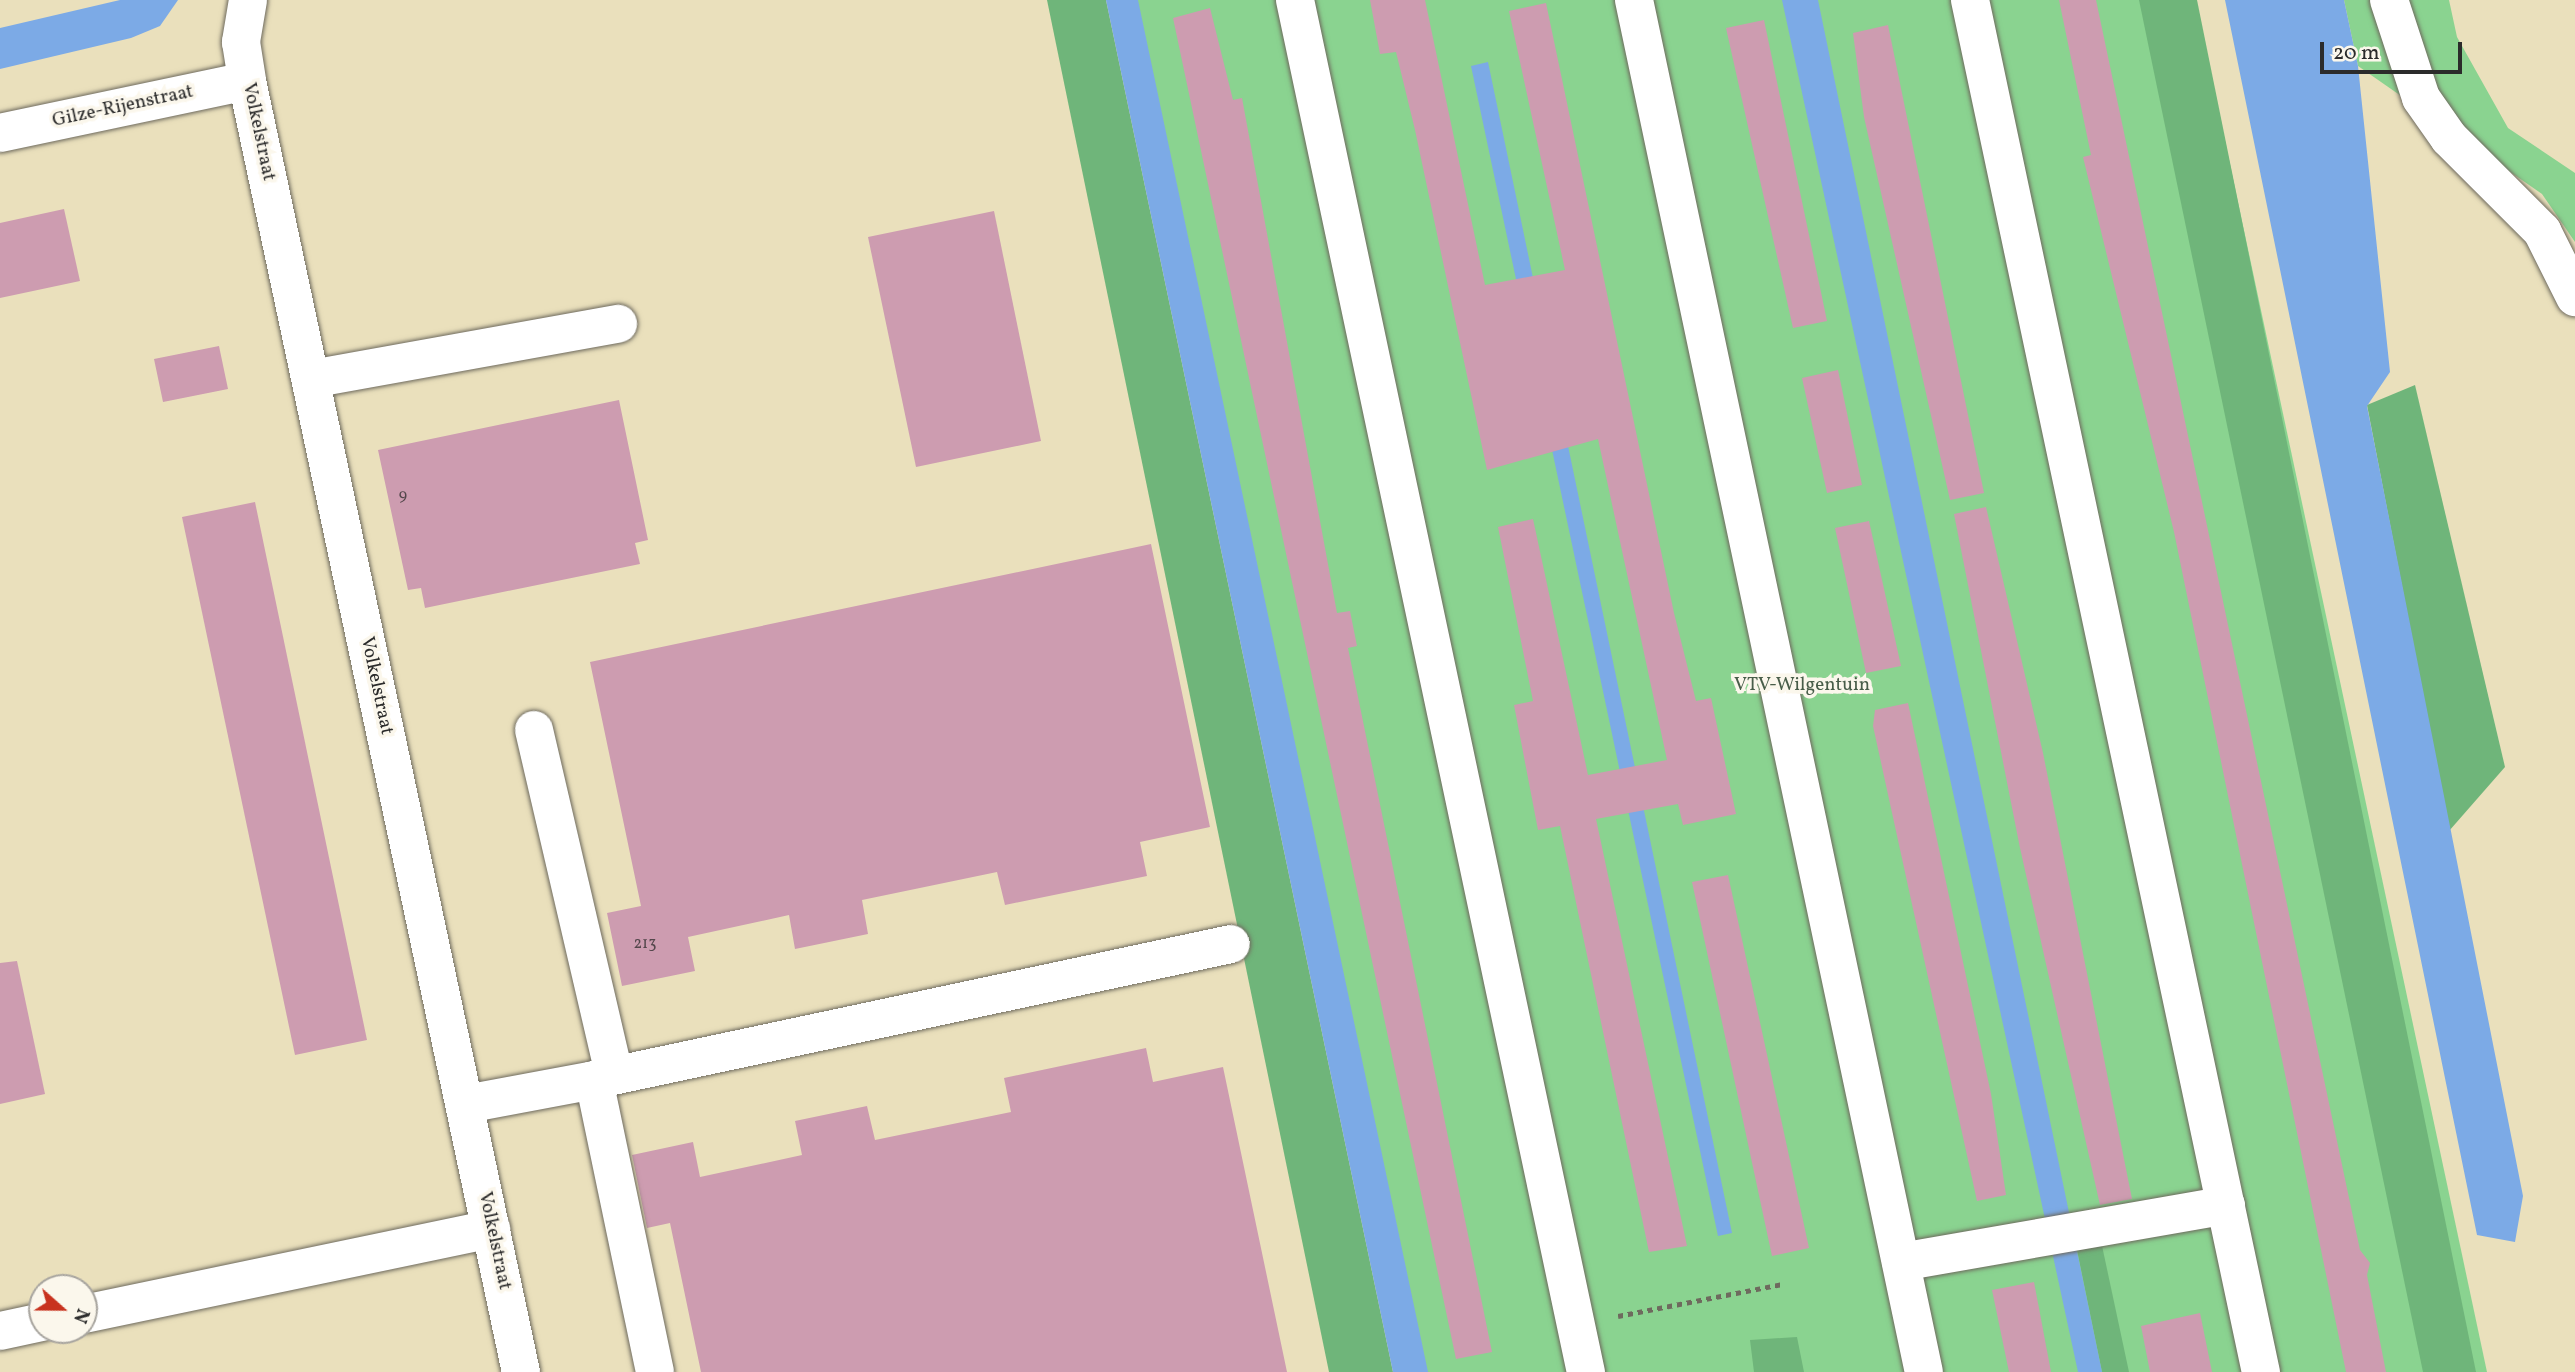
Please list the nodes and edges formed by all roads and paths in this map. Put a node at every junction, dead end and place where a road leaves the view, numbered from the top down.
1 (248, 0) edge
2 (1295, 0) edge
3 (1634, 0) edge
4 (1970, 0) edge
5 (2389, 0) edge
6 (247, 81) junction
7 (0, 133) edge
8 (2575, 297) edge
9 (618, 324) dead end
10 (311, 379) junction
11 (534, 730) dead end
12 (1231, 944) dead end
13 (604, 1077) junction
14 (466, 1104) junction
15 (2226, 1205) junction
16 (491, 1229) junction
17 (1901, 1262) junction
18 (1782, 1284) dead end
19 (98, 1311) edge
20 (1576, 1324) junction
21 (28, 1325) edge
22 (0, 1331) edge
23 (521, 1372) edge
24 (655, 1372) edge
25 (1586, 1372) edge
26 (1924, 1372) edge
27 (2261, 1372) edge

1 - 6 street, Volkelstraat
2 - 20 street
3 - 17 street
4 - 15 street
5 - 8 street
6 - 7 street, Gilze-Rijenstraat
6 - 10 street, Volkelstraat
9 - 10 street
10 - 14 street, Volkelstraat
11 - 13 street
12 - 13 street
13 - 14 street
13 - 24 street
14 - 16 street, Volkelstraat
15 - 17 street
15 - 27 street
16 - 19 street
16 - 23 street, Volkelstraat
17 - 26 street
18 - 20 path
20 - 25 street
21 - 22 street

